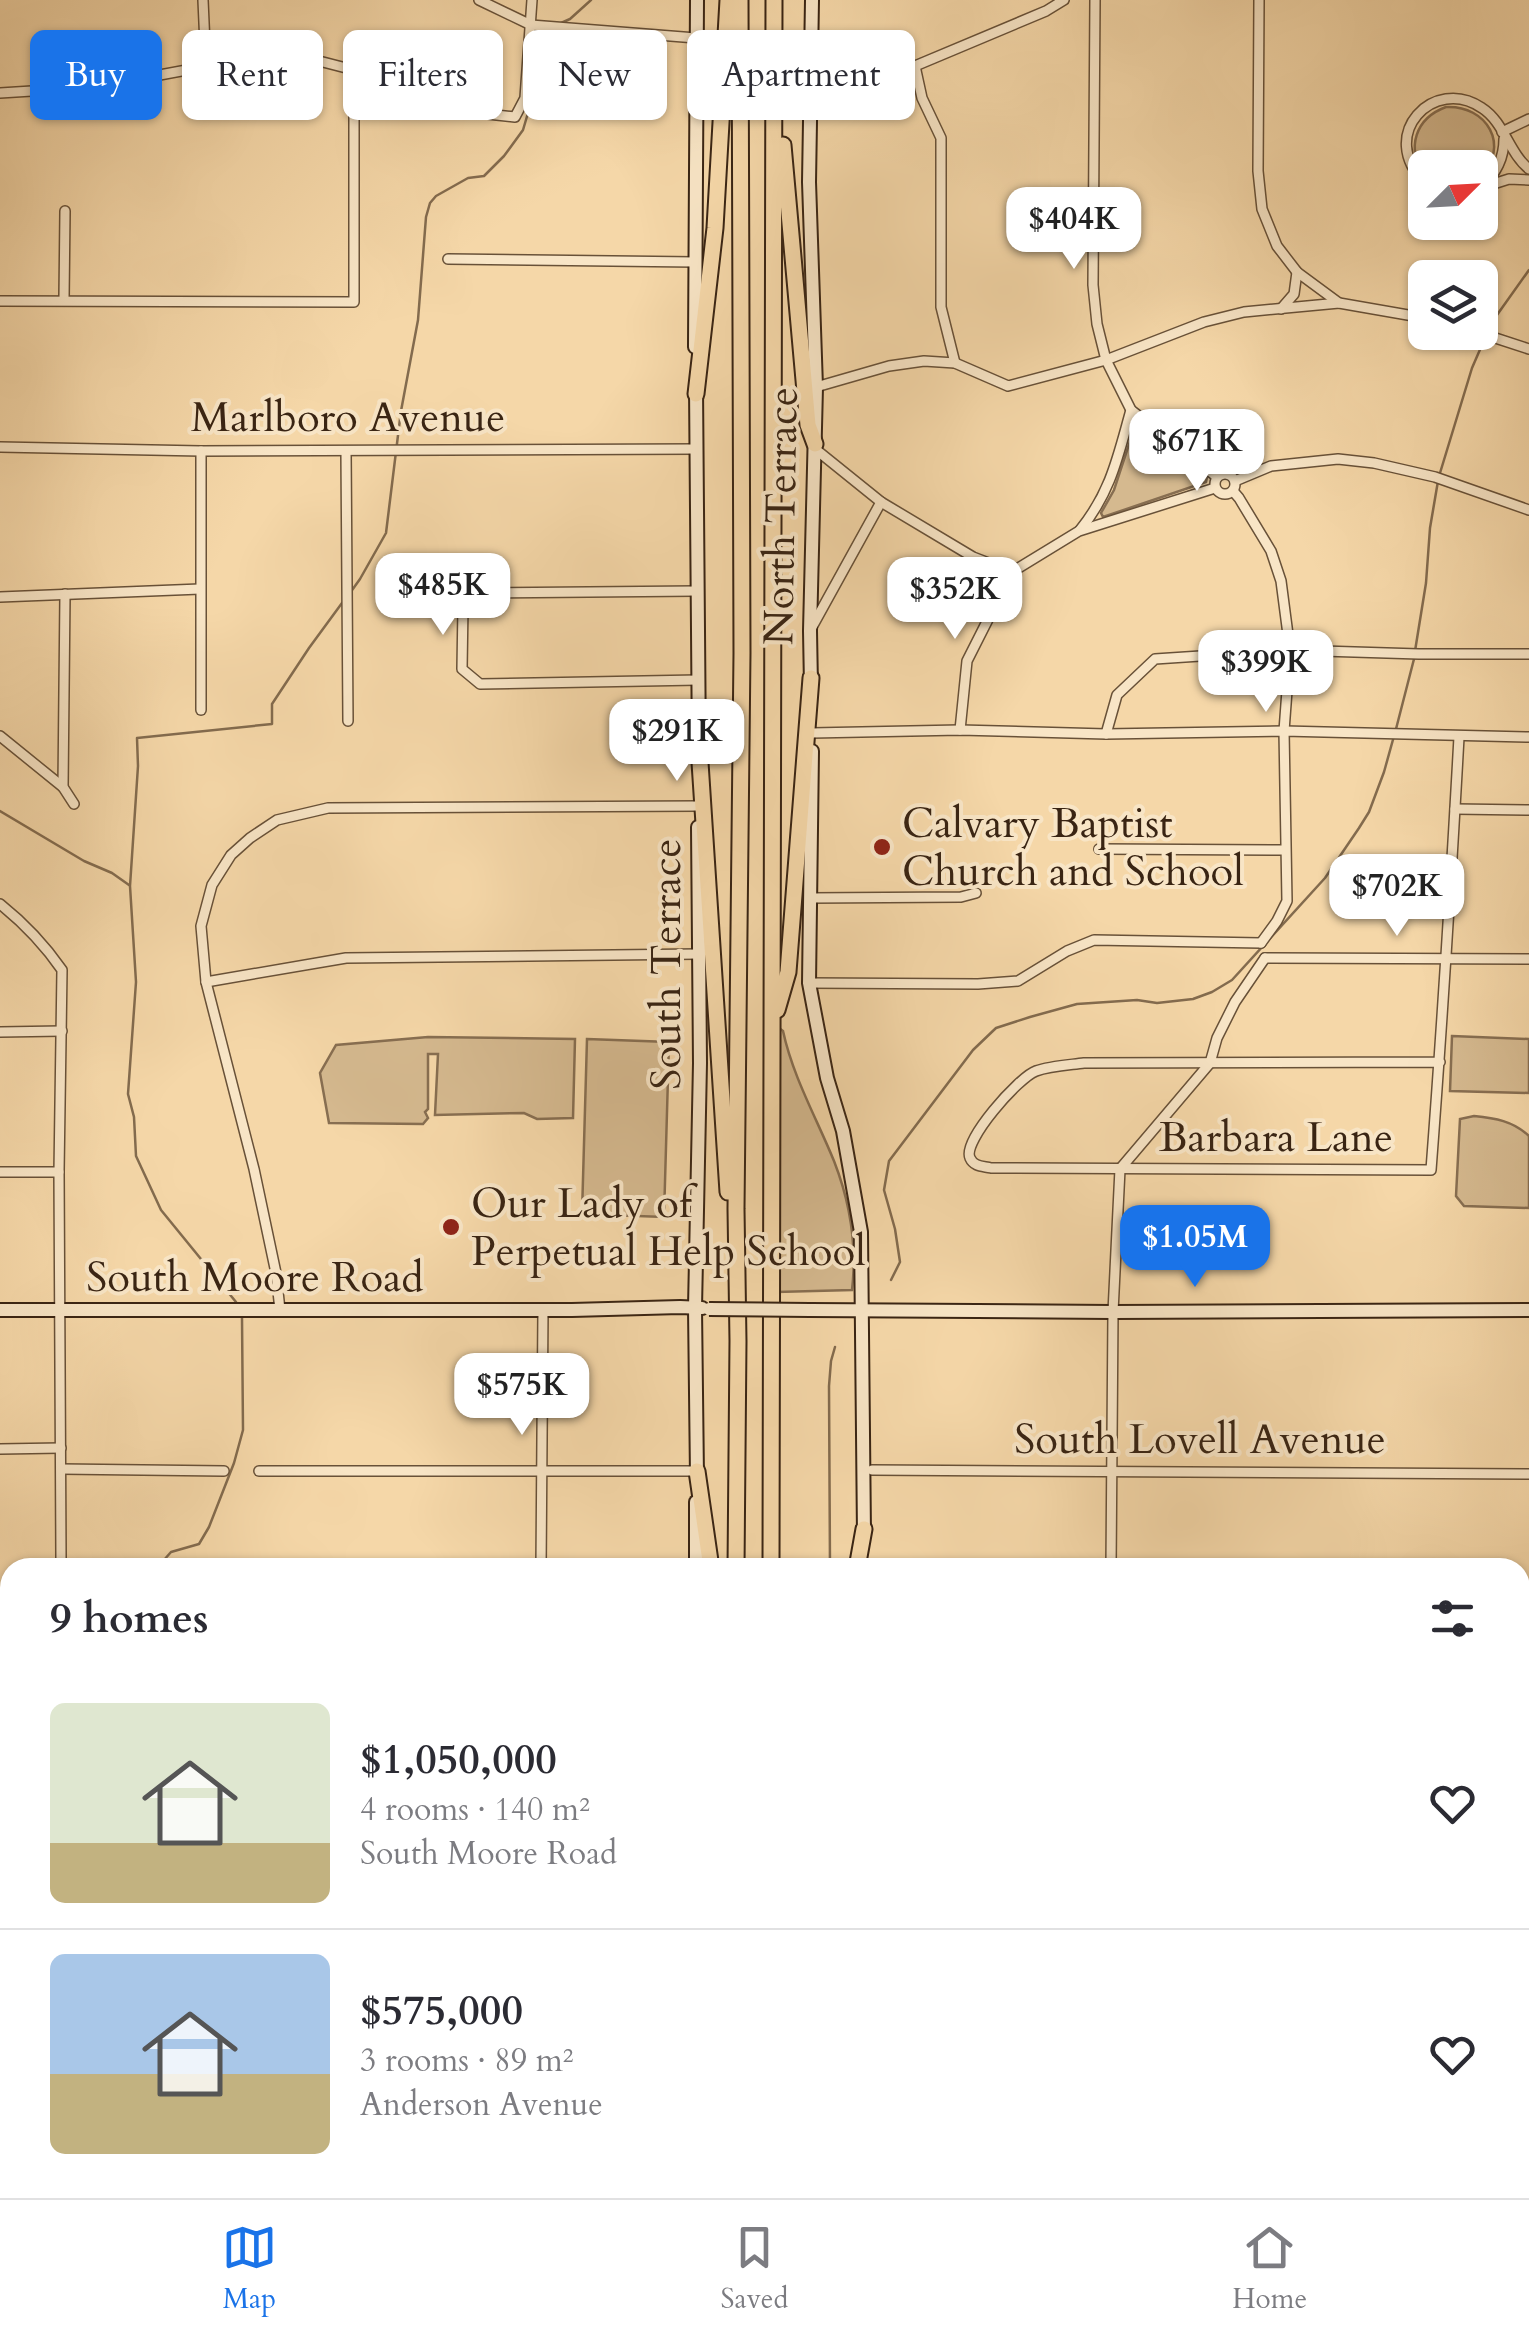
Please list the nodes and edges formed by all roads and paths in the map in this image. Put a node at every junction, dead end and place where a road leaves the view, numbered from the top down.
1 (204, 0) edge
2 (480, 0) edge
3 (532, 0) edge
4 (697, 0) edge
5 (728, 0) edge
6 (740, 0) edge
7 (774, 0) edge
8 (812, 0) edge
9 (1064, 0) edge
10 (1095, 0) edge
11 (1260, 0) edge
12 (530, 25) junction
13 (205, 30) edge
14 (696, 30) edge
15 (774, 30) edge
16 (811, 30) edge
17 (687, 37) edge
18 (915, 66) joint
19 (182, 72) edge
20 (0, 93) edge
21 (503, 116) edge
22 (1529, 118) edge
23 (354, 120) edge
24 (697, 120) edge
25 (774, 120) edge
26 (781, 120) edge
27 (810, 120) edge
28 (1503, 134) junction
29 (1408, 161) edge
30 (1498, 167) edge
31 (1529, 169) edge
32 (1529, 180) edge
33 (1498, 182) edge
34 (65, 211) dead end
35 (448, 259) dead end
36 (694, 262) junction
37 (1298, 272) junction
38 (64, 300) junction
39 (0, 301) edge
40 (1339, 303) junction
41 (1281, 310) junction
42 (1408, 315) edge
43 (1498, 339) edge
44 (1529, 349) edge
45 (1106, 360) junction
46 (955, 363) junction
47 (816, 387) junction
48 (696, 394) junction
49 (1132, 410) junction
50 (815, 446) junction
51 (0, 448) edge
52 (696, 449) junction
53 (201, 451) junction
54 (346, 451) junction
55 (1216, 482) junction
56 (1234, 486) junction
57 (881, 502) junction
58 (1529, 510) edge
59 (1079, 531) junction
60 (1012, 572) junction
61 (200, 589) junction
62 (696, 591) junction
63 (65, 594) junction
64 (0, 596) edge
65 (810, 631) junction
66 (1290, 650) junction
67 (1529, 654) edge
68 (811, 678) junction
69 (698, 680) junction
70 (201, 710) dead end
71 (348, 721) dead end
72 (960, 730) junction
73 (1284, 732) junction
74 (812, 733) junction
75 (1106, 734) junction
76 (0, 736) edge
77 (1459, 737) junction
78 (1529, 737) edge
79 (699, 747) junction
80 (64, 787) junction
81 (74, 804) dead end
82 (698, 806) junction
83 (1455, 809) junction
84 (1529, 810) edge
85 (1099, 849) dead end
86 (1285, 850) junction
87 (976, 893) dead end
88 (810, 898) junction
89 (0, 904) edge
90 (1261, 943) junction
91 (698, 954) junction
92 (1265, 958) junction
93 (1447, 959) junction
94 (1529, 959) edge
95 (206, 982) junction
96 (809, 983) junction
97 (772, 1029) junction
98 (62, 1031) junction
99 (0, 1032) edge
100 (1440, 1062) junction
101 (1210, 1063) junction
102 (1120, 1169) junction
103 (0, 1172) edge
104 (59, 1172) junction
105 (736, 1208) junction
106 (702, 1308) junction
107 (544, 1309) junction
108 (0, 1310) edge
109 (61, 1310) junction
110 (280, 1310) junction
111 (1529, 1310) edge
112 (861, 1312) junction
113 (1113, 1312) junction
114 (61, 1448) junction
115 (0, 1449) edge
116 (61, 1469) junction
117 (872, 1470) dead end
118 (1113, 1470) junction
119 (224, 1471) dead end
120 (259, 1471) dead end
121 (540, 1471) junction
122 (697, 1471) junction
123 (1529, 1474) edge
124 (864, 1529) joint
125 (61, 1558) dead end
126 (541, 1558) edge
127 (696, 1558) edge
128 (710, 1558) edge
129 (736, 1558) edge
130 (770, 1558) edge
131 (862, 1558) edge
132 (1112, 1558) edge

1 - 13 street
2 - 12 street
3 - 12 street
4 - 14 street, South Terrace
5 - 48 highway
6 - 105 highway
7 - 15 highway
8 - 16 street, North Terrace
9 - 18 street
10 - 45 street
11 - 37 street
12 - 17 street
12 - 21 street
18 - 46 street
19 - 20 street
22 - 28 street
23 - 38 street
24 - 36 street, South Terrace
25 - 97 highway
26 - 50 highway
27 - 47 street, North Terrace
28 - 29 street
28 - 30 street
28 - 31 street
32 - 33 street
34 - 38 street
35 - 36 street
36 - 48 street, South Terrace
37 - 40 street
37 - 41 street
38 - 39 street
40 - 41 street
40 - 42 street
41 - 45 street
43 - 44 street
45 - 46 street
45 - 49 street
46 - 47 street
47 - 50 street, North Terrace
48 - 52 street, South Terrace
49 - 55 street
49 - 59 street
50 - 57 street
50 - 65 street, North Terrace
51 - 53 street, Marlboro Avenue
52 - 54 street, Marlboro Avenue
52 - 62 street, South Terrace
53 - 54 street, Marlboro Avenue
53 - 61 street
54 - 71 street
55 - 56 street
55 - 56 street
55 - 59 street
56 - 58 street
56 - 66 street
57 - 60 street
57 - 65 street
59 - 60 street
60 - 72 street
61 - 63 street
61 - 70 street
62 - 69 street, South Terrace
62 - 69 street
63 - 64 street
63 - 80 street
65 - 68 street, North Terrace
66 - 67 street
66 - 73 street
66 - 75 street
68 - 74 street, North Terrace
68 - 97 highway
69 - 79 street, South Terrace
72 - 74 street
72 - 75 street
73 - 75 street
73 - 77 street
73 - 86 street
74 - 88 street, North Terrace
76 - 80 street
77 - 78 street
77 - 83 street
79 - 82 street, South Terrace
79 - 105 highway
80 - 81 street
82 - 91 street, South Terrace
82 - 95 street
83 - 84 street
83 - 93 street
85 - 86 street
86 - 90 street
87 - 88 street
88 - 96 street, North Terrace
89 - 98 street
90 - 92 street
90 - 96 street
91 - 95 street
91 - 106 street, South Terrace
92 - 93 street
92 - 101 street
93 - 94 street
93 - 100 street
95 - 110 street
96 - 112 street, North Terrace
97 - 130 highway
98 - 99 street
98 - 104 street
100 - 101 street
100 - 102 street, Barbara Lane
101 - 102 street
101 - 102 street, Barbara Lane
102 - 113 street
103 - 104 street
104 - 109 street
105 - 129 highway
106 - 107 street, South Moore Road
106 - 112 street, South Moore Road, bridge
106 - 122 street, South Terrace
107 - 110 street, South Moore Road
107 - 121 street
108 - 109 street, South Moore Road
109 - 110 street, South Moore Road
109 - 114 street
111 - 113 street, South Moore Road
112 - 113 street, South Moore Road
112 - 124 street, North Terrace
113 - 118 street
114 - 115 street
114 - 116 street
116 - 119 street
116 - 125 street
117 - 118 street, South Lovell Avenue
118 - 123 street, South Lovell Avenue
118 - 132 street
120 - 121 street
121 - 122 street
121 - 126 street
122 - 127 street, South Terrace
122 - 128 highway
124 - 131 highway

